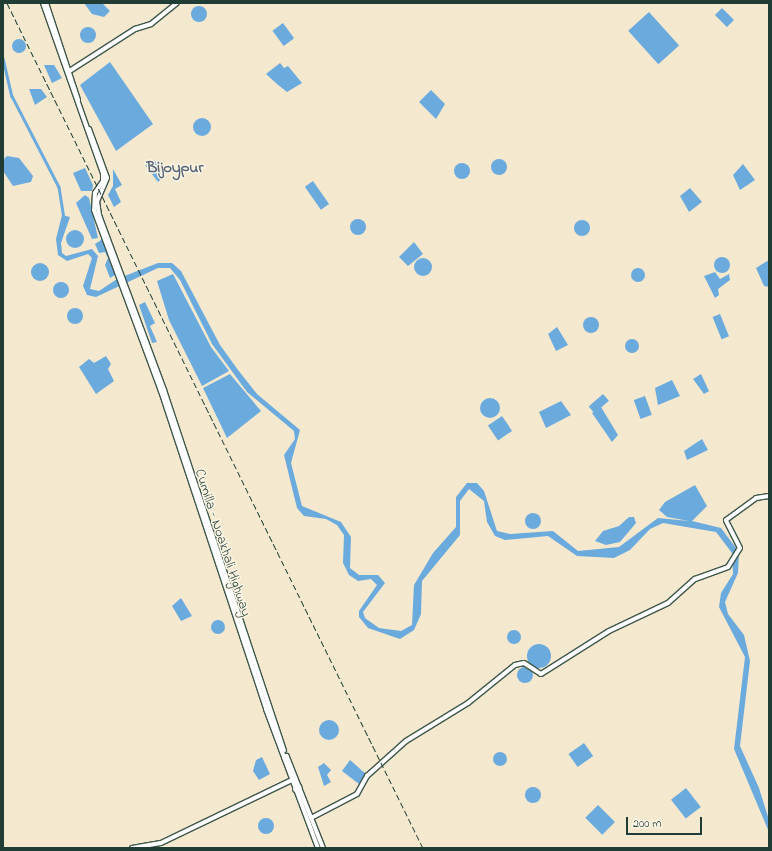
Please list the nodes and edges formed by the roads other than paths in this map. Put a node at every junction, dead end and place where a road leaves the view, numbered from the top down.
1 (43, 3) edge
2 (46, 3) edge
3 (177, 3) edge
4 (68, 72) junction
5 (104, 171) junction
6 (769, 496) edge
7 (285, 756) junction
8 (292, 780) junction
9 (297, 788) junction
10 (311, 818) junction
11 (132, 848) edge
12 (318, 848) edge
13 (323, 848) edge

1 - 5 main road
2 - 4 main road
3 - 4 main road
4 - 5 main road
5 - 7 main road
6 - 10 main road
7 - 8 main road
7 - 9 main road
8 - 9 main road
8 - 11 main road
9 - 10 main road
9 - 12 main road
10 - 13 main road

